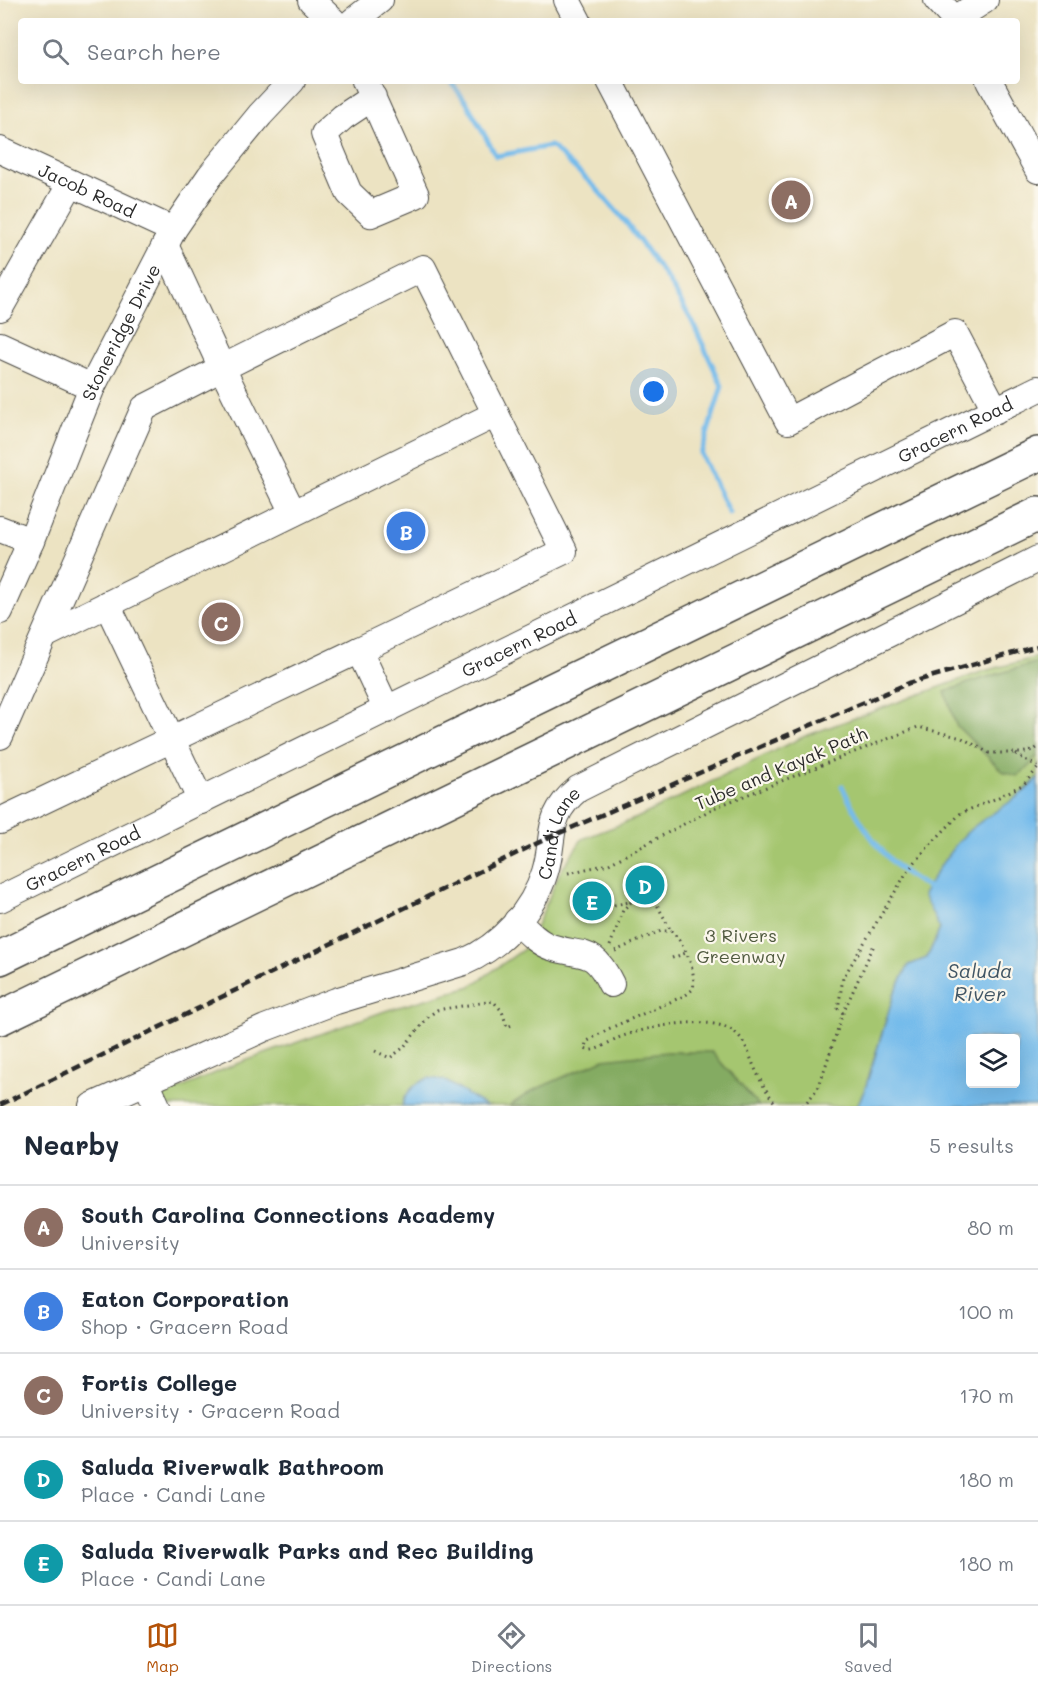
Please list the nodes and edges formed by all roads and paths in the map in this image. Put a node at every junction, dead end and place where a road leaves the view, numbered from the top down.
1 (311, 0) edge
2 (380, 0) edge
3 (567, 0) edge
4 (937, 0) edge
5 (985, 0) edge
6 (330, 18) edge
7 (357, 18) edge
8 (576, 18) edge
9 (953, 18) edge
10 (958, 18) edge
11 (289, 84) edge
12 (612, 84) edge
13 (991, 84) edge
14 (0, 150) edge
15 (1038, 170) edge
16 (71, 183) junction
17 (169, 237) junction
18 (0, 308) edge
19 (0, 345) edge
20 (222, 368) junction
21 (92, 387) junction
22 (1038, 389) edge
23 (996, 411) junction
24 (496, 414) junction
25 (1038, 436) edge
26 (1038, 454) edge
27 (922, 510) junction
28 (293, 513) junction
29 (1038, 514) edge
30 (0, 529) edge
31 (31, 541) junction
32 (1038, 559) edge
33 (107, 604) junction
34 (0, 611) edge
35 (45, 635) junction
36 (359, 650) junction
37 (387, 710) junction
38 (0, 736) edge
39 (171, 740) junction
40 (1037, 749) edge
41 (1016, 753) junction
42 (1038, 767) edge
43 (201, 801) junction
44 (0, 821) edge
45 (543, 878) junction
46 (652, 895) dead end
47 (0, 899) edge
48 (634, 899) dead end
49 (630, 902) junction
50 (614, 905) dead end
51 (517, 921) junction
52 (671, 931) junction
53 (874, 945) dead end
54 (686, 953) junction
55 (0, 958) edge
56 (672, 958) dead end
57 (610, 984) dead end
58 (843, 1012) junction
59 (0, 1018) edge
60 (512, 1025) dead end
61 (375, 1051) dead end
62 (146, 1082) junction
63 (92, 1106) edge
64 (157, 1106) edge
65 (777, 1106) edge
66 (803, 1106) edge

1 - 6 street
2 - 7 street
3 - 8 street
4 - 9 street
5 - 10 street
11 - 17 street, Stoneridge Drive
12 - 23 street
13 - 15 street
14 - 16 street, Jacob Road
16 - 17 street, Jacob Road
16 - 18 street
17 - 20 street
17 - 21 street, Stoneridge Drive
19 - 21 street
20 - 24 street
20 - 28 street
20 - 35 street
21 - 31 street, Stoneridge Drive
22 - 23 street, Gracern Road
23 - 37 street, Gracern Road
24 - 28 street
24 - 36 street
25 - 27 highway
26 - 27 highway
27 - 55 highway
28 - 33 street
29 - 59 highway
30 - 31 street
31 - 34 street, Stoneridge Drive
32 - 45 street, Candi Lane
33 - 35 street
33 - 39 street
35 - 38 street
36 - 37 street
36 - 39 street
37 - 43 street, Gracern Road
39 - 43 street
39 - 44 street
40 - 41 path, Tube and Kayak Path
41 - 42 path
41 - 45 path, Tube and Kayak Path
42 - 58 path
43 - 47 street, Gracern Road
45 - 51 street, Candi Lane
46 - 52 path
48 - 49 path
49 - 50 path
49 - 52 path
51 - 57 street
51 - 62 street, Candi Lane
52 - 54 path
53 - 58 path
54 - 56 path
54 - 65 path
58 - 66 path
60 - 61 path
62 - 63 street, Candi Lane
62 - 64 street

